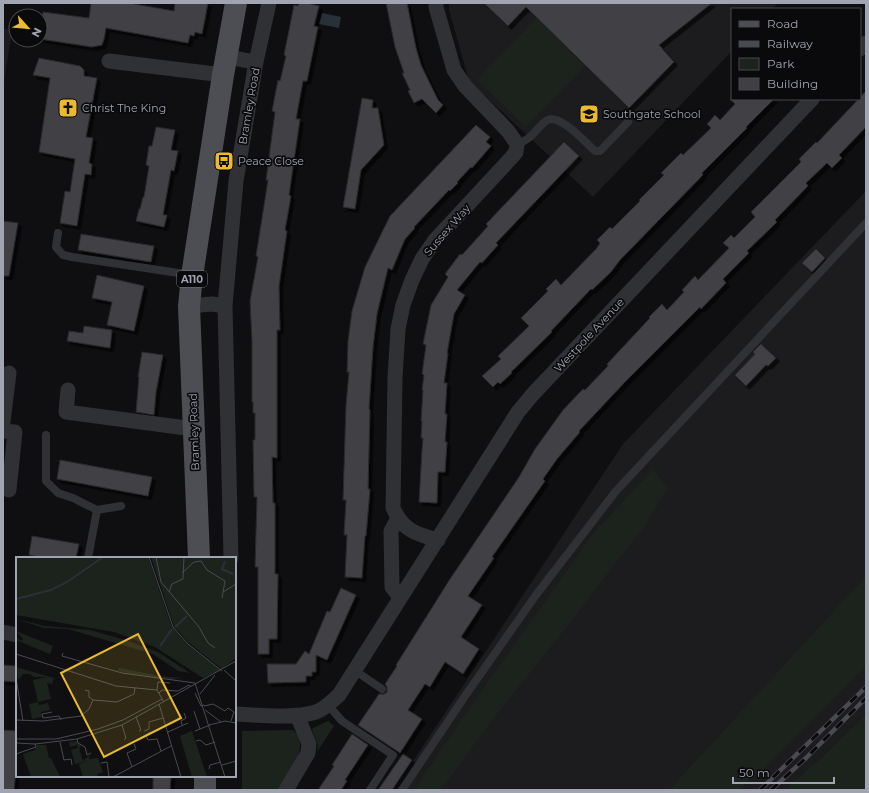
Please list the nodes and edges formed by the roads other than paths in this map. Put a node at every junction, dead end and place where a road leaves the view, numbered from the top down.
1 (236, 3) edge
2 (269, 3) edge
3 (436, 3) edge
4 (109, 61) dead end
5 (256, 62) junction
6 (225, 66) junction
7 (811, 100) edge
8 (628, 122) dead end
9 (517, 144) junction
10 (866, 223) edge
11 (58, 233) dead end
12 (192, 276) junction
13 (189, 306) junction
14 (226, 306) junction
15 (9, 373) dead end
16 (68, 390) dead end
17 (3, 422) edge
18 (194, 429) junction
19 (3, 430) edge
20 (46, 434) dead end
21 (10, 490) dead end
22 (121, 506) dead end
23 (97, 510) junction
24 (398, 518) junction
25 (438, 540) junction
26 (88, 557) edge
27 (198, 557) edge
28 (231, 557) edge
29 (400, 597) junction
30 (3, 632) edge
31 (16, 635) edge
32 (354, 670) junction
33 (382, 689) dead end
34 (328, 705) junction
35 (236, 714) edge
36 (298, 715) junction
37 (204, 777) edge
38 (205, 790) edge
39 (286, 790) edge
40 (370, 790) edge
41 (402, 790) edge

1 - 6 main road, Bramley Road / A110
2 - 5 street, Bramley Road
3 - 9 street
4 - 6 street
5 - 6 street
5 - 14 street, Bramley Road
6 - 12 main road, Bramley Road / A110
7 - 25 street, Westpole Avenue
8 - 9 lane
9 - 24 street, Sussex Way
10 - 41 lane
11 - 12 lane
12 - 13 main road, Bramley Road / A110
13 - 14 street
13 - 18 main road, Bramley Road / A110
14 - 28 street, Bramley Road
15 - 17 street
16 - 18 street
18 - 27 main road, Bramley Road / A110
19 - 21 street
20 - 23 lane
22 - 23 lane
23 - 26 lane
24 - 25 street
24 - 29 street
25 - 29 street, Westpole Avenue
29 - 32 street
30 - 31 street
32 - 33 lane
32 - 34 street
34 - 36 street
34 - 40 lane
35 - 36 street
36 - 39 street
37 - 38 main road

